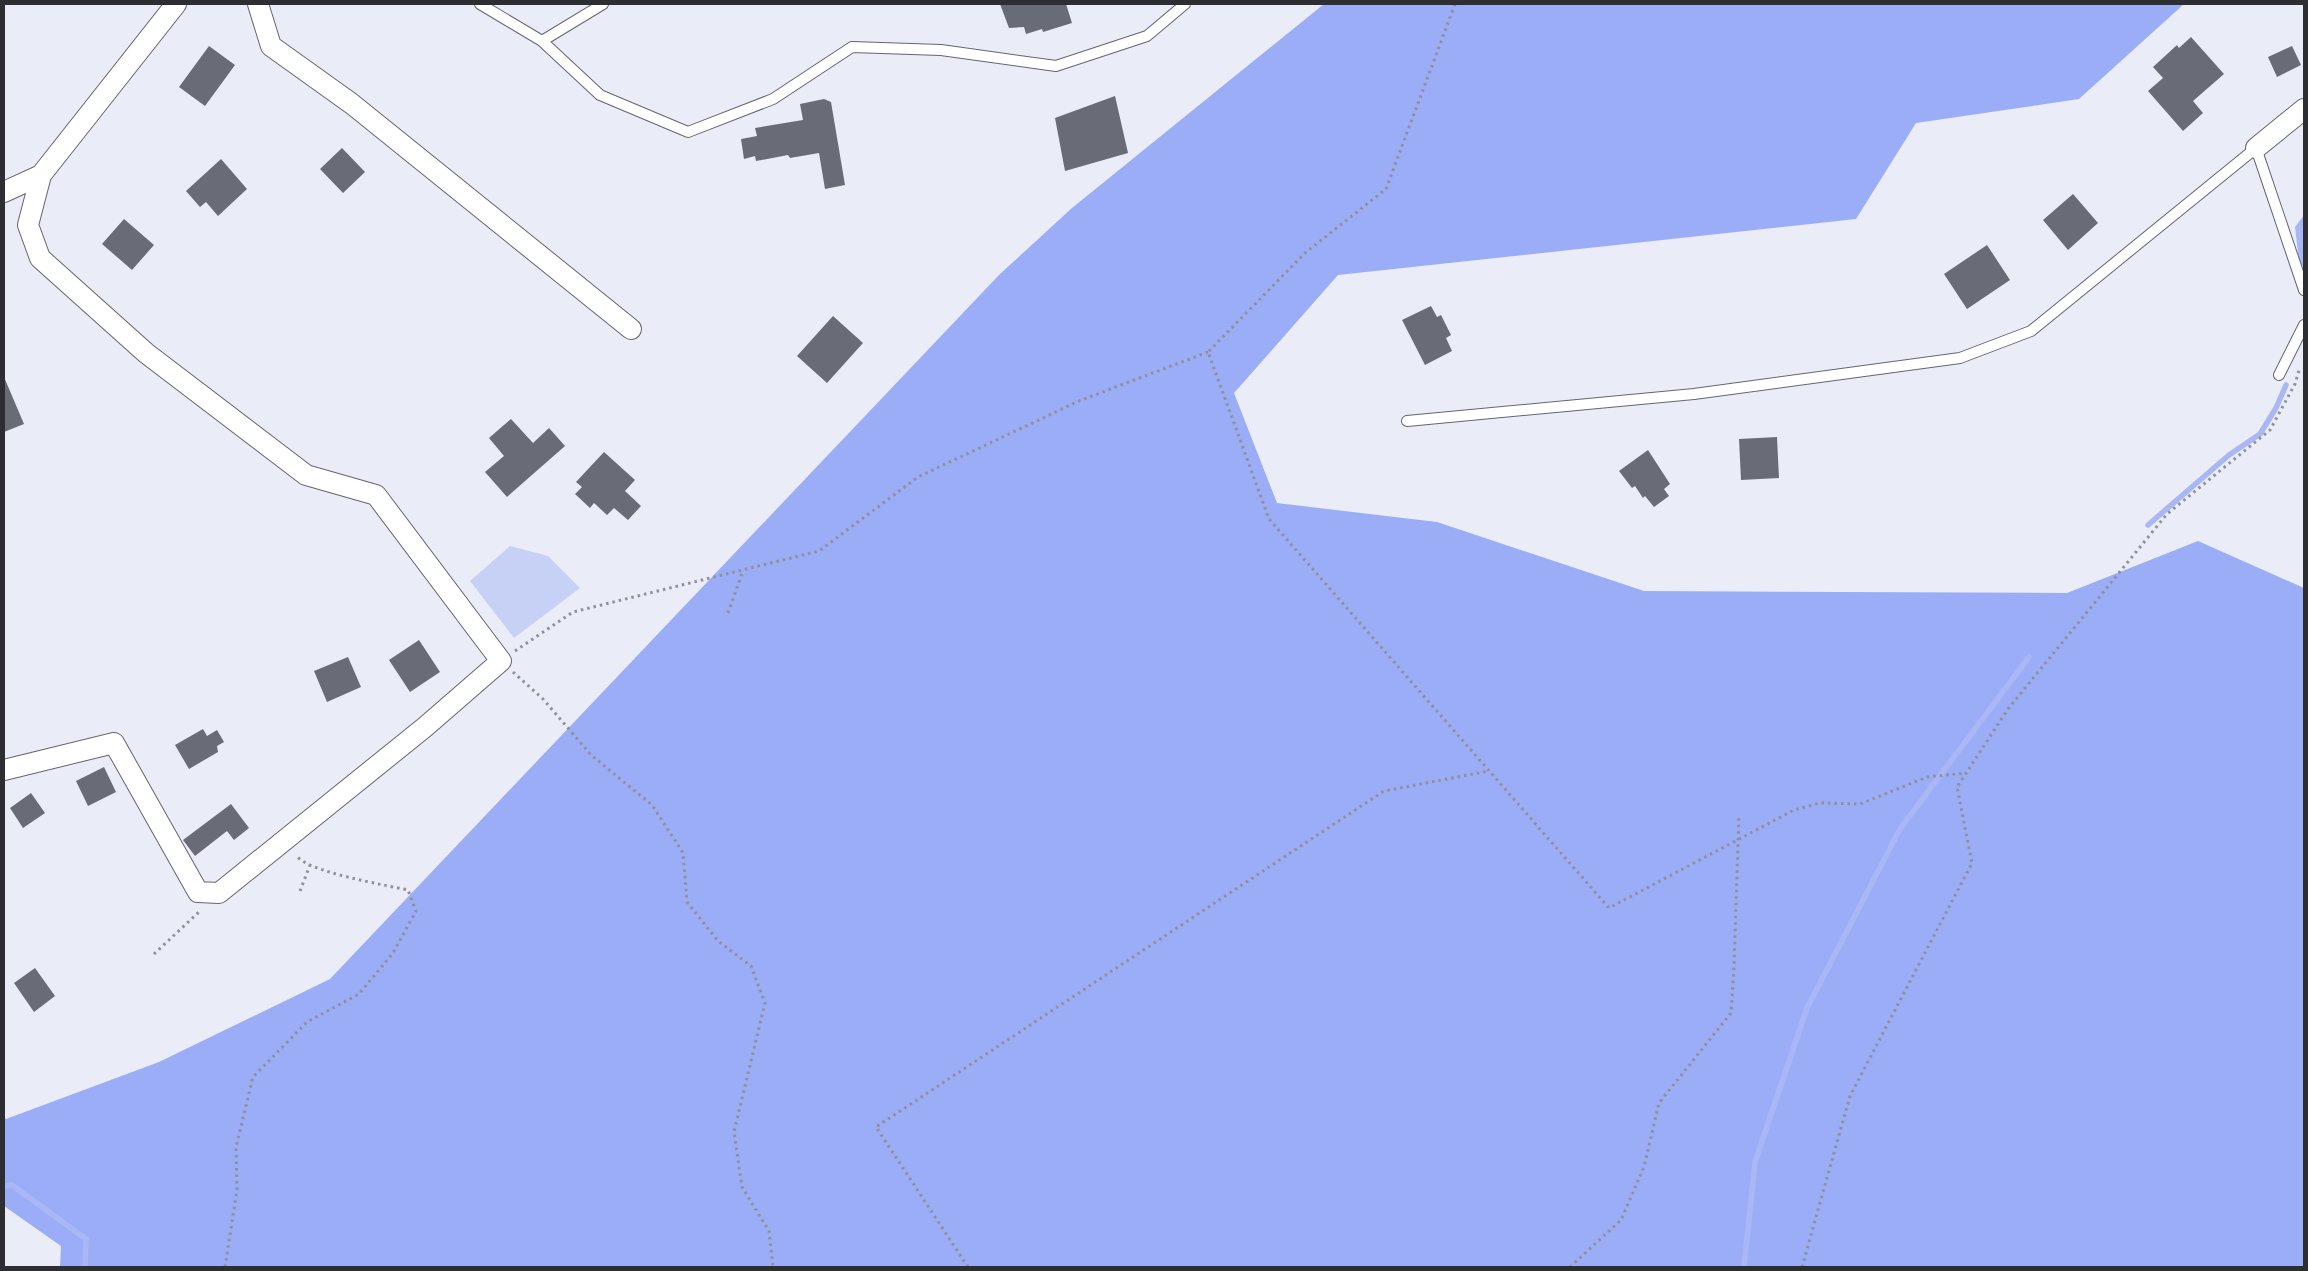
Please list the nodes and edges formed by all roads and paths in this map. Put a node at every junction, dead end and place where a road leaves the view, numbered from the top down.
1 (176, 4) edge
2 (258, 4) edge
3 (480, 4) edge
4 (604, 4) edge
5 (1185, 4) edge
6 (1455, 4) edge
7 (542, 41) junction
8 (2304, 109) edge
9 (2256, 148) junction
10 (41, 175) junction
11 (4, 192) edge
12 (2304, 290) edge
13 (2304, 325) edge
14 (631, 329) dead end
15 (1208, 352) junction
16 (2279, 374) dead end
17 (2295, 384) dead end
18 (1407, 421) dead end
19 (744, 570) junction
20 (728, 613) dead end
21 (501, 661) junction
22 (4, 770) edge
23 (1489, 771) junction
24 (1966, 773) junction
25 (1738, 815) dead end
26 (286, 840) junction
27 (1738, 840) junction
28 (310, 865) junction
29 (300, 891) dead end
30 (219, 893) junction
31 (154, 954) dead end
32 (225, 1267) edge
33 (773, 1267) edge
34 (968, 1267) edge
35 (1570, 1267) edge
36 (1802, 1267) edge

1 - 10 street
2 - 14 street
3 - 7 lane
4 - 7 lane
5 - 7 lane
6 - 15 path
8 - 9 street
9 - 12 lane
9 - 18 lane
10 - 11 street
10 - 21 street
13 - 16 lane
15 - 19 path
15 - 23 path
17 - 24 path
19 - 20 path
19 - 21 path
21 - 26 street
21 - 33 path
22 - 30 street
23 - 27 path
23 - 34 path
24 - 27 path
24 - 36 path
25 - 27 path
26 - 28 path
26 - 30 street
27 - 35 path
28 - 29 path
28 - 32 path
30 - 31 path

